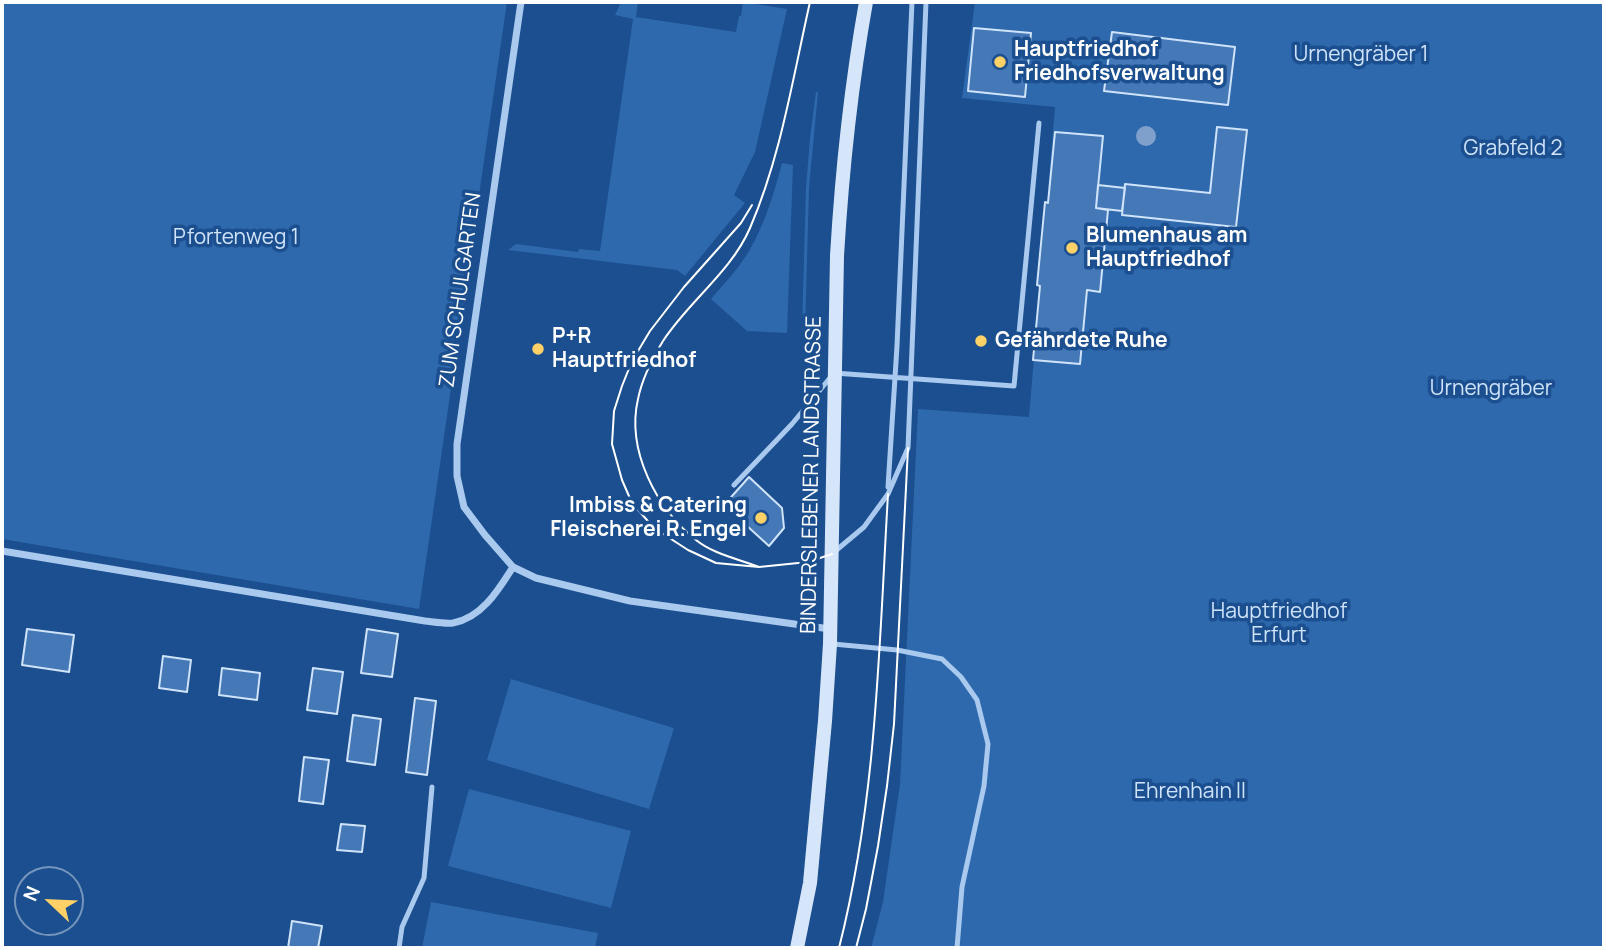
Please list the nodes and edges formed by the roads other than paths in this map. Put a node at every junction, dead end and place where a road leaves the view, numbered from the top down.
1 (521, 2) edge
2 (866, 2) edge
3 (912, 2) edge
4 (926, 2) edge
5 (1039, 123) dead end
6 (834, 373) junction
7 (895, 377) junction
8 (911, 378) junction
9 (734, 485) dead end
10 (888, 494) junction
11 (2, 551) edge
12 (832, 554) junction
13 (513, 567) junction
14 (830, 629) junction
15 (830, 644) junction
16 (432, 787) dead end
17 (399, 948) edge
18 (797, 948) edge
19 (957, 948) edge

1 - 13 street, ZUM SCHULGARTEN
2 - 6 main road, BINDERSLEBENER LANDSTRASSE
3 - 7 lane
4 - 8 lane
5 - 8 lane
6 - 7 lane
6 - 9 lane
6 - 12 main road, BINDERSLEBENER LANDSTRASSE
7 - 8 lane
7 - 10 lane
8 - 10 lane
10 - 12 lane
11 - 13 street
12 - 14 main road, BINDERSLEBENER LANDSTRASSE
13 - 14 street, ZUM SCHULGARTEN
14 - 15 main road, BINDERSLEBENER LANDSTRASSE
15 - 18 main road, BINDERSLEBENER LANDSTRASSE
15 - 19 lane
16 - 17 lane

